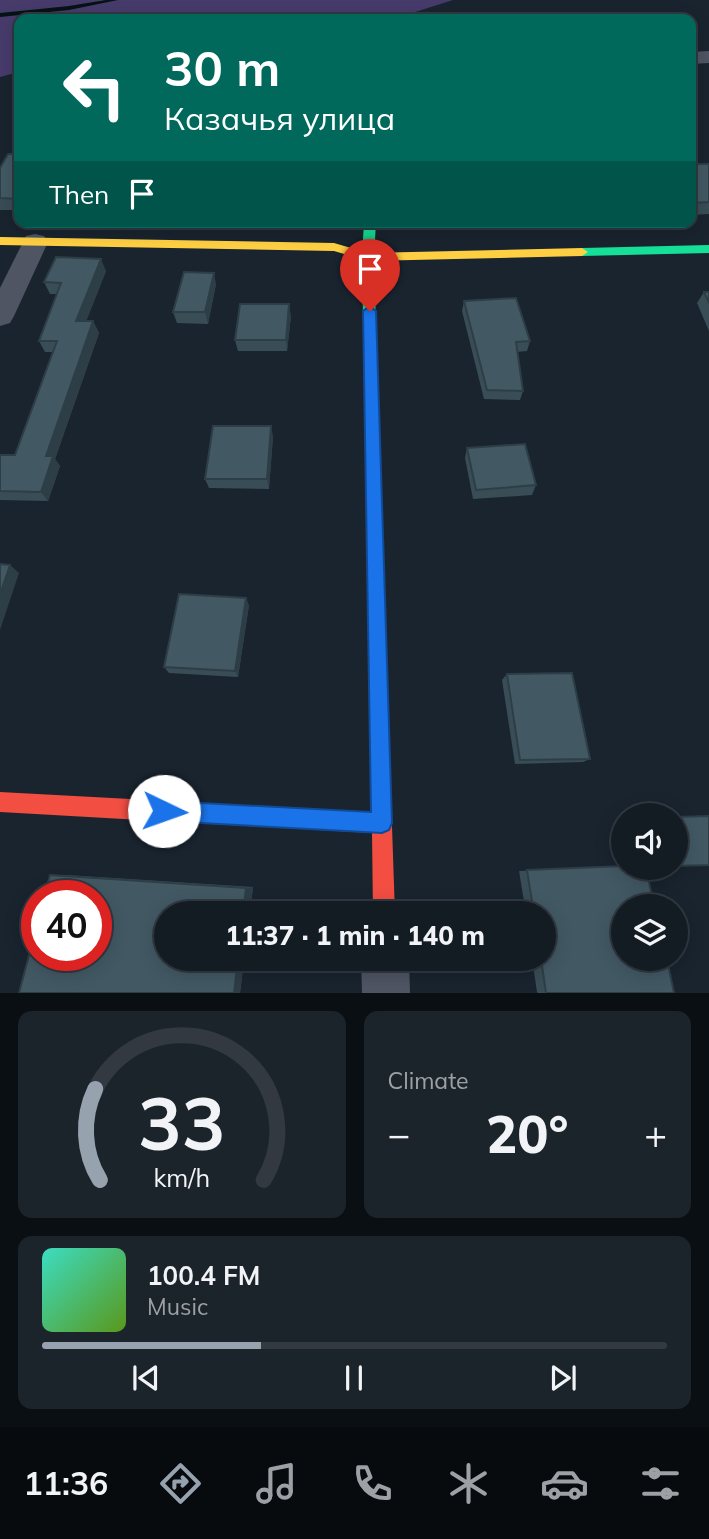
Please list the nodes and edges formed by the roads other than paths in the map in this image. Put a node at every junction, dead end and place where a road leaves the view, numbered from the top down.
1 (370, 228) edge
2 (0, 241) edge
3 (35, 242) junction
4 (709, 249) edge
5 (368, 257) junction
6 (0, 316) edge
7 (0, 802) edge
8 (382, 823) junction
9 (384, 901) edge
10 (385, 971) edge
11 (386, 993) edge

1 - 5 street
2 - 3 street
3 - 5 street
3 - 6 street
4 - 5 street
5 - 8 street
7 - 8 street
8 - 9 street
10 - 11 street

